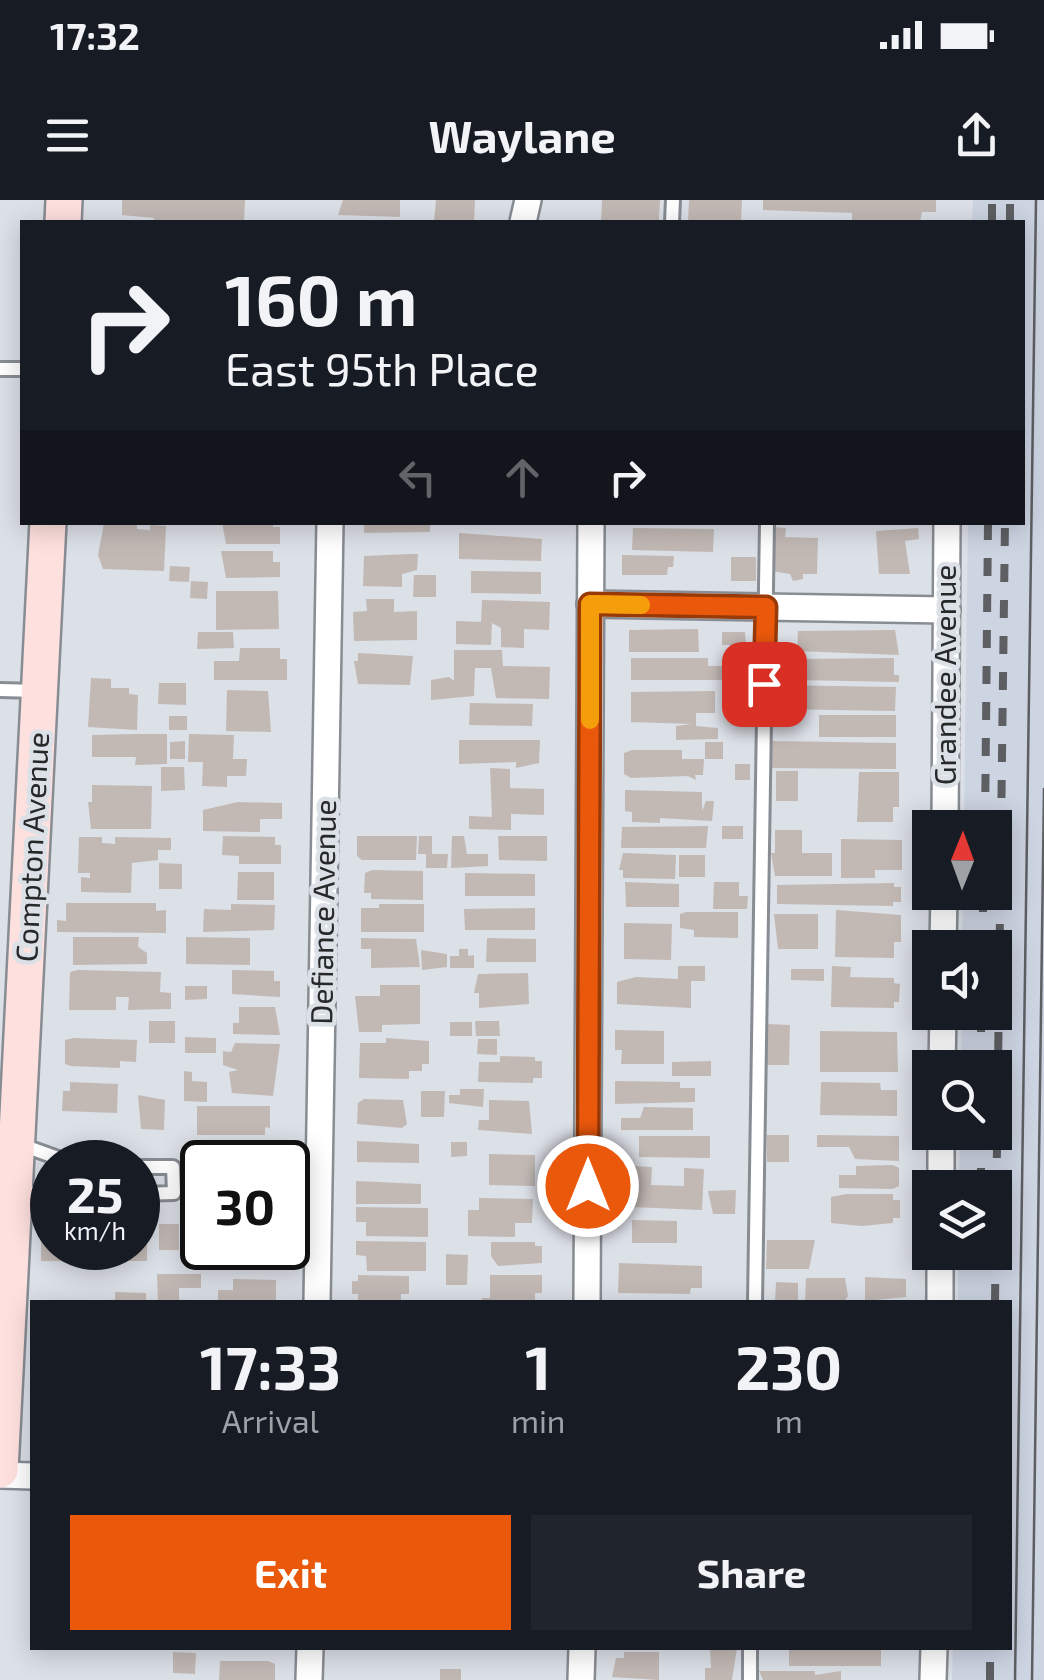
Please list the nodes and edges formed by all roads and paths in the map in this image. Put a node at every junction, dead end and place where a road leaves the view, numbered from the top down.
1 (48, 525) edge
2 (330, 525) edge
3 (592, 525) edge
4 (768, 525) edge
5 (947, 525) edge
6 (590, 604) junction
7 (766, 607) junction
8 (947, 610) junction
9 (0, 690) edge
10 (40, 691) junction
11 (945, 810) edge
12 (10, 1108) edge
13 (18, 1143) junction
14 (30, 1148) edge
15 (160, 1167) edge
16 (15, 1192) junction
17 (30, 1192) edge
18 (160, 1193) edge
19 (940, 1270) edge
20 (317, 1300) edge
21 (587, 1300) edge
22 (756, 1300) edge
23 (940, 1300) edge
24 (0, 1473) edge
25 (30, 1476) edge
26 (310, 1650) edge
27 (582, 1650) edge
28 (750, 1650) edge
29 (934, 1650) edge
30 (310, 1680) edge
31 (580, 1680) edge
32 (750, 1680) edge
33 (933, 1680) edge

1 - 10 main road, Compton Avenue
2 - 20 street, Defiance Avenue
3 - 6 street
4 - 7 lane
5 - 8 street, Grandee Avenue
6 - 7 street
6 - 21 street
7 - 8 street
7 - 22 lane
8 - 11 street, Grandee Avenue
9 - 10 lane
10 - 12 main road, Compton Avenue
12 - 13 main road, Compton Avenue
13 - 14 lane
13 - 16 main road, Compton Avenue
15 - 18 lane
16 - 17 lane
16 - 24 main road, Compton Avenue
19 - 23 street
24 - 25 street
26 - 30 street
27 - 31 street
28 - 32 lane
29 - 33 street

